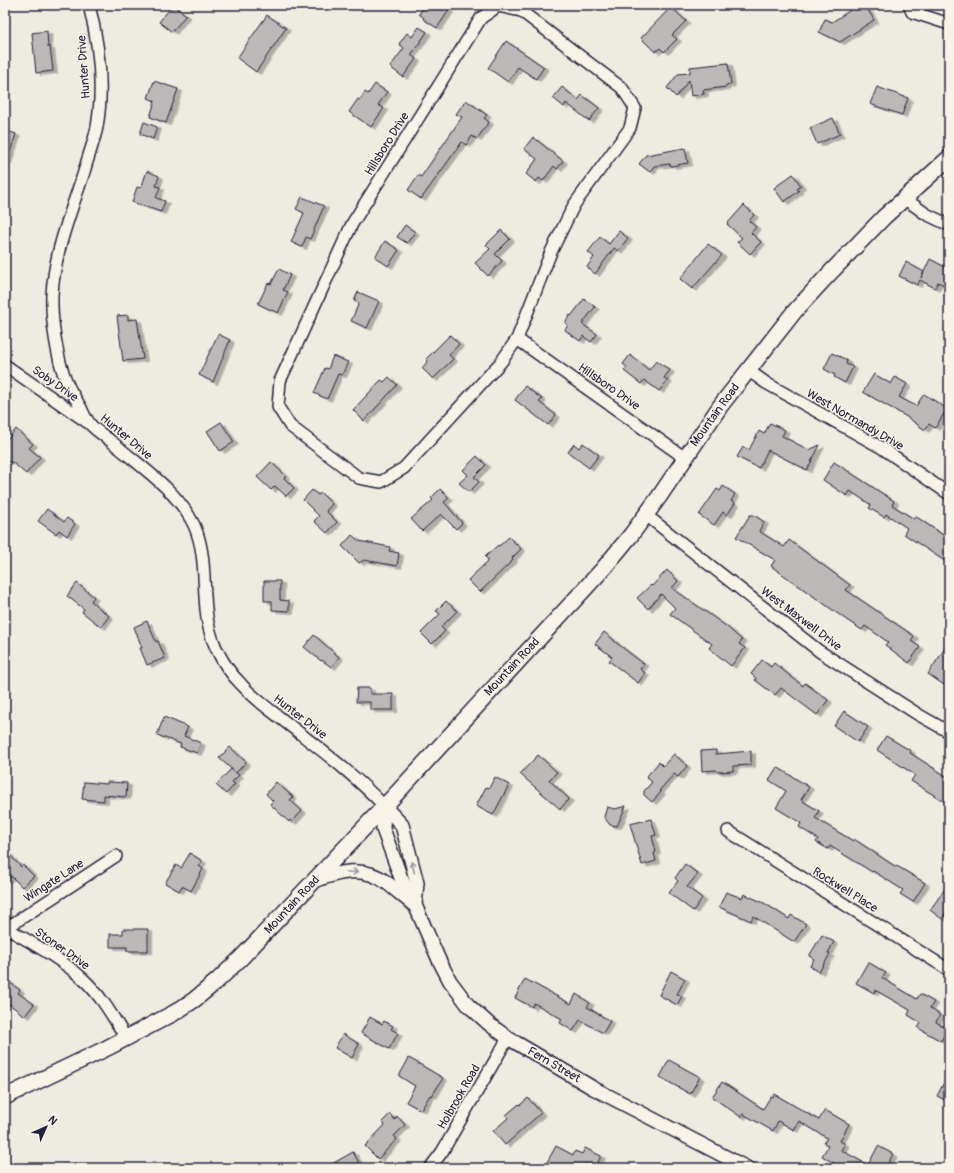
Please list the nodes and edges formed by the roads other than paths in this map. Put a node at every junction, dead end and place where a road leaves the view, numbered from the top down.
1 (89, 5) edge
2 (909, 5) edge
3 (949, 24) edge
4 (949, 158) edge
5 (904, 198) junction
6 (949, 225) edge
7 (517, 339) junction
8 (5, 365) edge
9 (748, 370) junction
10 (90, 424) junction
11 (685, 458) junction
12 (949, 494) edge
13 (646, 515) junction
14 (949, 732) edge
15 (384, 806) junction
16 (728, 831) dead end
17 (116, 856) dead end
18 (314, 881) junction
19 (415, 905) junction
20 (6, 928) edge
21 (949, 970) edge
22 (126, 1038) junction
23 (508, 1038) junction
24 (5, 1096) edge
25 (430, 1168) edge
26 (747, 1168) edge

1 - 10 street, Hunter Drive
2 - 3 street
4 - 5 main road, Mountain Road
5 - 6 street
5 - 9 main road, Mountain Road
7 - 7 street, Hillsboro Drive
7 - 11 street, Hillsboro Drive
8 - 10 street, Soby Drive
9 - 11 main road, Mountain Road
9 - 12 street, West Normandy Drive
10 - 15 street, Hunter Drive
11 - 13 main road, Mountain Road
13 - 14 street, West Maxwell Drive
13 - 15 main road, Mountain Road
15 - 18 main road, Mountain Road
15 - 19 street, Fern Street
19 -> 15 street, Fern Street
16 - 21 street, Rockwell Place
17 - 20 street, Wingate Lane
18 -> 19 street
18 - 22 main road, Mountain Road
19 - 23 street, Fern Street
20 - 22 street, Stoner Drive
22 - 24 main road, Mountain Road
23 - 25 street, Holbrook Road
23 - 26 street, Fern Street

